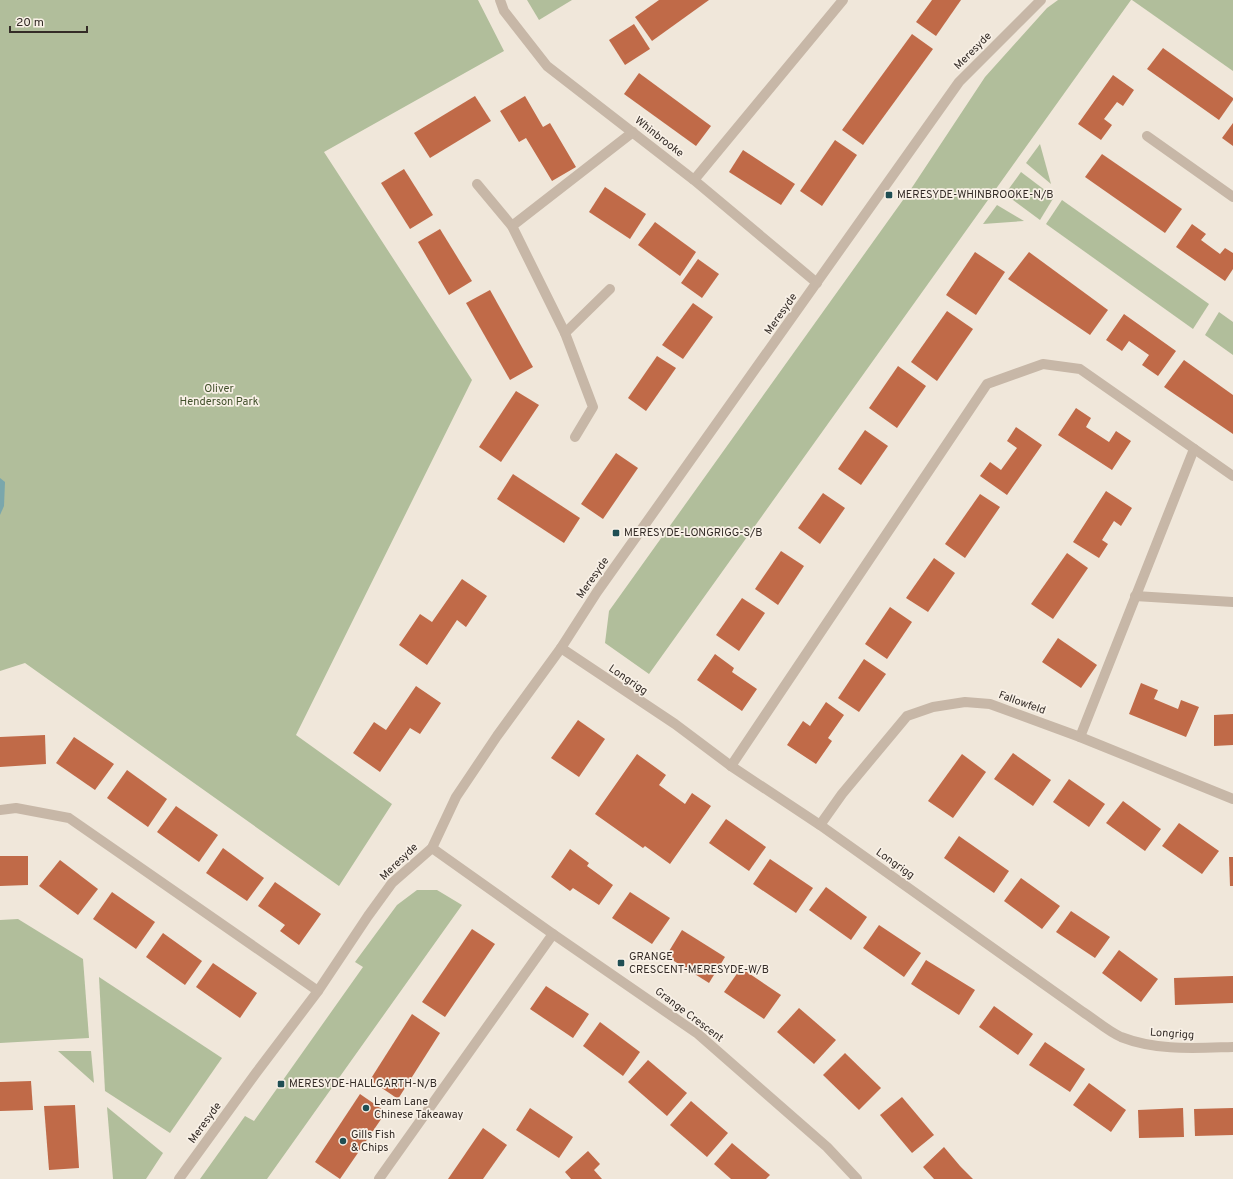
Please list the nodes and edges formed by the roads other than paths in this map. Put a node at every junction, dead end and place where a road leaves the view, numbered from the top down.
1 (500, 0) edge
2 (842, 0) edge
3 (1041, 0) edge
4 (633, 132) junction
5 (1147, 136) dead end
6 (694, 180) junction
7 (477, 184) dead end
8 (1233, 197) edge
9 (512, 226) junction
10 (817, 283) junction
11 (610, 289) dead end
12 (565, 333) junction
13 (575, 437) dead end
14 (1194, 449) junction
15 (1233, 476) edge
16 (1136, 596) junction
17 (1233, 602) edge
18 (561, 648) junction
19 (1080, 737) junction
20 (731, 766) junction
21 (1233, 799) edge
22 (0, 810) edge
23 (820, 826) junction
24 (432, 848) junction
25 (553, 934) junction
26 (318, 991) junction
27 (1233, 1047) edge
28 (179, 1179) edge
29 (379, 1179) edge
30 (857, 1179) edge

1 - 4 street, Whinbrooke
2 - 6 street
3 - 10 street, Meresyde
4 - 6 street, Whinbrooke
4 - 9 street
5 - 8 street
6 - 10 street, Whinbrooke
7 - 9 street
9 - 12 street
10 - 18 street, Meresyde
11 - 12 street
12 - 13 street
14 - 15 street
14 - 16 street
14 - 20 street
16 - 17 street
16 - 19 street
18 - 20 street, Longrigg
18 - 24 street, Meresyde
19 - 21 street, Fallowfeld
19 - 23 street, Fallowfeld
20 - 23 street, Longrigg
22 - 26 street
23 - 27 street, Longrigg
24 - 25 street, Grange Crescent
24 - 26 street, Meresyde
25 - 29 street
25 - 30 street, Grange Crescent
26 - 28 street, Meresyde

